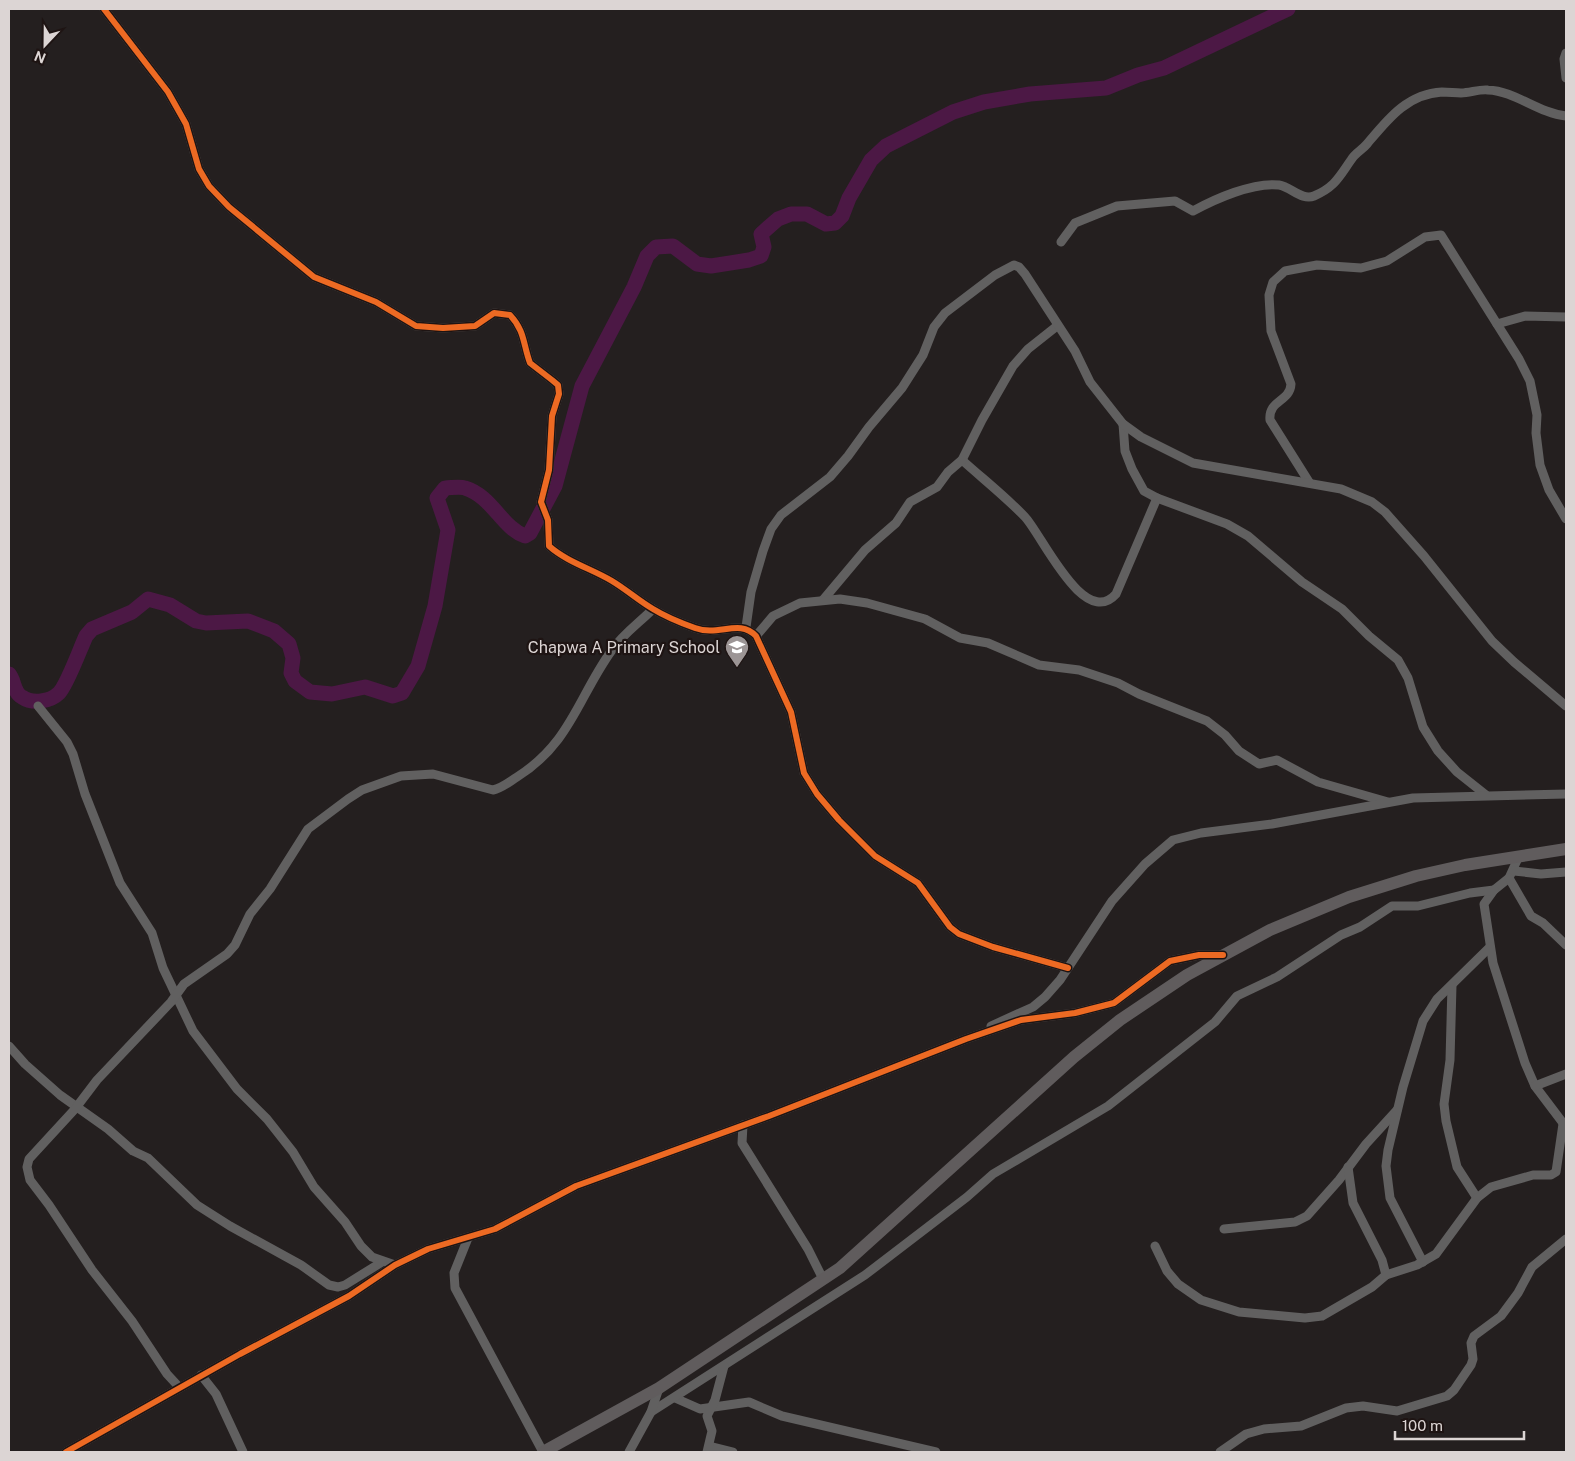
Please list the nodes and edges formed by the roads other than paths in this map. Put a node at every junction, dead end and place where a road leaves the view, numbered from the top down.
1 (104, 9) edge
2 (1566, 53) edge
3 (1566, 78) edge
4 (1566, 116) edge
5 (1061, 242) dead end
6 (1566, 317) edge
7 (1497, 324) junction
8 (1057, 326) junction
9 (1123, 424) junction
10 (962, 460) junction
11 (1309, 482) junction
12 (1157, 498) junction
13 (1566, 519) edge
14 (823, 600) junction
15 (652, 609) junction
16 (746, 627) junction
17 (756, 636) junction
18 (38, 706) dead end
19 (1566, 706) edge
20 (1566, 794) edge
21 (1486, 795) junction
22 (1388, 802) junction
23 (1566, 849) edge
24 (1519, 856) junction
25 (1566, 872) edge
26 (1511, 874) junction
27 (1494, 890) junction
28 (1566, 946) edge
29 (1490, 947) junction
30 (1223, 955) junction
31 (1068, 968) junction
32 (1452, 985) junction
33 (176, 996) junction
34 (972, 1037) junction
35 (9, 1046) edge
36 (1566, 1074) edge
37 (1535, 1086) junction
38 (77, 1107) junction
39 (1398, 1109) junction
40 (743, 1125) junction
41 (1565, 1125) edge
42 (1348, 1167) junction
43 (1477, 1198) junction
44 (1224, 1229) dead end
45 (468, 1238) junction
46 (1566, 1240) edge
47 (1156, 1246) dead end
48 (382, 1262) junction
49 (1423, 1262) junction
50 (395, 1265) junction
51 (1386, 1275) junction
52 (823, 1279) junction
53 (724, 1366) junction
54 (201, 1375) junction
55 (179, 1387) junction
56 (659, 1388) junction
57 (675, 1398) junction
58 (712, 1407) junction
59 (651, 1412) junction
60 (708, 1449) edge
61 (66, 1452) edge
62 (243, 1452) edge
63 (543, 1452) edge
64 (629, 1452) edge
65 (733, 1452) edge
66 (936, 1452) edge
67 (1220, 1452) edge

1 - 15 street
2 - 3 street
4 - 5 street
6 - 7 street
7 - 11 street
7 - 13 street
8 - 9 street
8 - 10 street
8 - 16 street
9 - 11 street
9 - 12 street
10 - 12 street
10 - 14 street
11 - 19 street
12 - 21 street
14 - 17 street
14 - 22 street
15 - 16 street
15 - 33 street
16 - 17 street
17 - 31 street
18 - 33 street
20 - 21 street
21 - 22 street
22 - 31 street
23 - 24 highway
24 - 26 street
24 - 30 highway
25 - 26 street
26 - 27 street
26 - 28 street
27 - 29 street
27 - 53 street
29 - 32 street
29 - 37 street
30 - 34 street
30 - 52 highway
31 - 34 street
32 - 39 street
32 - 43 street
33 - 38 street
33 - 48 street
34 - 40 street
35 - 38 street
36 - 37 street
37 - 41 street
38 - 48 street
38 - 55 street
39 - 42 street
39 - 49 street
40 - 45 street
40 - 52 street
41 - 43 street
42 - 44 street
42 - 51 street
43 - 49 street
45 - 50 street
45 - 63 street
46 - 67 street
47 - 51 street
48 - 50 street
49 - 51 street
50 - 54 street
52 - 56 highway
53 - 57 street
53 - 58 street
54 - 55 street
54 - 62 street
55 - 61 street
56 - 59 street
56 - 63 highway
57 - 58 street
57 - 59 street
58 - 60 street
58 - 66 street
59 - 64 street
60 - 65 street

